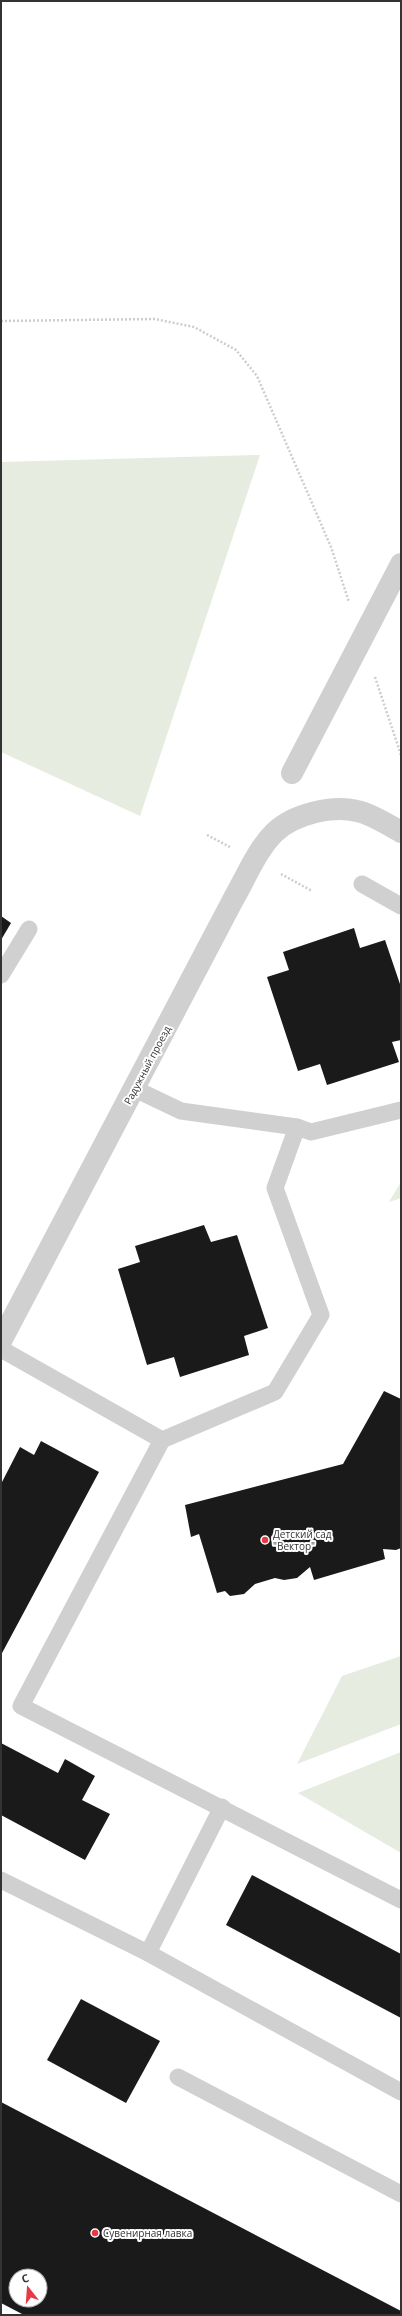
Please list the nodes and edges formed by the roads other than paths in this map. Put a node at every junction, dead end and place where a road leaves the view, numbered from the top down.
1 (401, 564) edge
2 (292, 773) dead end
3 (401, 832) edge
4 (362, 884) dead end
5 (401, 906) edge
6 (29, 928) dead end
7 (1, 975) edge
8 (135, 1089) junction
9 (401, 1110) edge
10 (297, 1127) junction
11 (1, 1341) edge
12 (1, 1349) edge
13 (162, 1440) junction
14 (222, 1807) junction
15 (2, 1881) edge
16 (401, 1900) edge
17 (148, 1953) junction
18 (178, 2077) dead end
19 (401, 2092) edge
20 (401, 2194) edge

1 - 2 street
3 - 8 street, Радужный проезд
4 - 5 lane
6 - 7 lane
8 - 10 lane
8 - 11 street, Радужный проезд
9 - 10 lane
10 - 13 lane
12 - 13 lane
13 - 14 lane
14 - 16 lane
14 - 17 lane
15 - 17 lane
17 - 19 lane
18 - 20 lane

